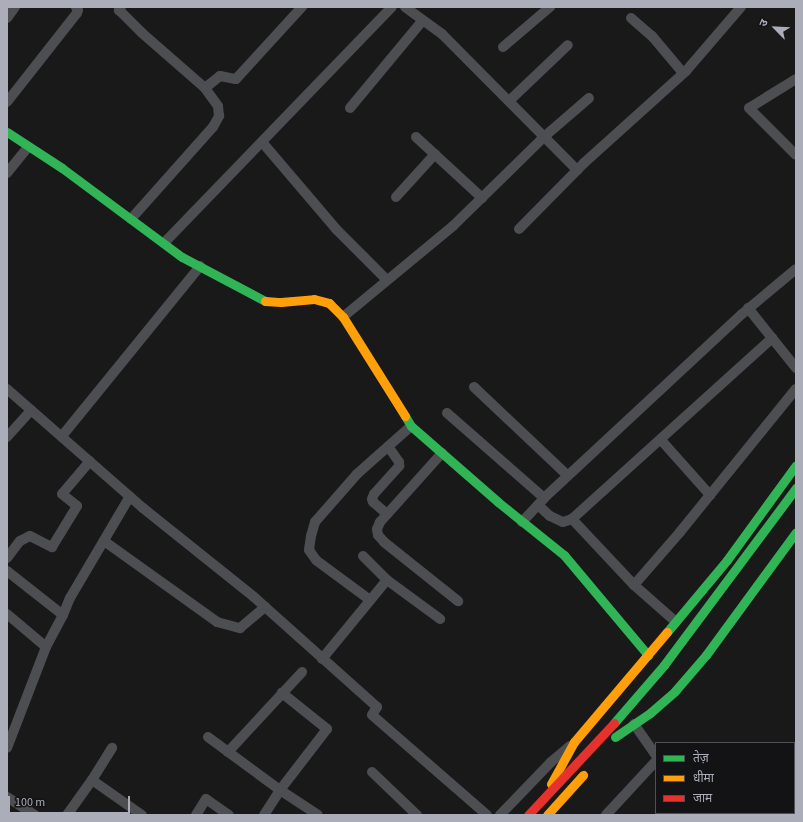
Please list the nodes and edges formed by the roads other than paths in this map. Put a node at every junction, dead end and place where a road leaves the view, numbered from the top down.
1 (15, 7) edge
2 (76, 7) edge
3 (121, 7) edge
4 (302, 7) edge
5 (392, 7) edge
6 (405, 7) edge
7 (550, 7) edge
8 (741, 7) edge
9 (7, 18) edge
10 (631, 18) dead end
11 (423, 20) junction
12 (568, 45) dead end
13 (503, 47) dead end
14 (683, 73) junction
15 (796, 79) edge
16 (205, 88) junction
17 (589, 98) dead end
18 (509, 101) junction
19 (7, 102) edge
20 (350, 108) dead end
21 (7, 132) edge
22 (545, 136) junction
23 (416, 137) dead end
24 (262, 142) junction
25 (28, 147) junction
26 (435, 154) junction
27 (796, 155) edge
28 (577, 170) junction
29 (7, 173) edge
30 (396, 197) dead end
31 (482, 198) junction
32 (131, 219) junction
33 (518, 229) dead end
34 (164, 243) junction
35 (200, 266) junction
36 (796, 269) edge
37 (387, 280) junction
38 (748, 308) junction
39 (343, 317) junction
40 (772, 338) junction
41 (796, 368) edge
42 (474, 387) dead end
43 (7, 389) edge
44 (796, 389) edge
45 (31, 410) junction
46 (447, 413) dead end
47 (411, 426) junction
48 (62, 436) junction
49 (7, 437) edge
50 (661, 440) junction
51 (388, 446) junction
52 (442, 453) junction
53 (90, 461) junction
54 (796, 465) edge
55 (568, 476) junction
56 (796, 488) edge
57 (710, 495) junction
58 (130, 496) junction
59 (541, 501) junction
60 (387, 514) junction
61 (572, 519) junction
62 (522, 522) junction
63 (796, 532) edge
64 (104, 541) junction
65 (363, 556) dead end
66 (7, 558) edge
67 (7, 571) edge
68 (387, 580) junction
69 (634, 585) junction
70 (370, 600) junction
71 (458, 600) dead end
72 (265, 607) junction
73 (63, 614) junction
74 (8, 618) edge
75 (440, 619) dead end
76 (676, 622) junction
77 (46, 647) junction
78 (648, 655) junction
79 (322, 659) junction
80 (302, 672) dead end
81 (282, 693) junction
82 (641, 708) dead end
83 (634, 724) junction
84 (208, 737) dead end
85 (574, 742) junction
86 (7, 748) edge
87 (112, 748) dead end
88 (228, 752) junction
89 (655, 754) edge
90 (655, 762) edge
91 (591, 765) dead end
92 (372, 772) dead end
93 (92, 780) junction
94 (280, 790) junction
95 (7, 797) edge
96 (541, 802) junction
97 (35, 815) edge
98 (67, 815) edge
99 (142, 815) edge
100 (196, 815) edge
101 (229, 815) edge
102 (264, 815) edge
103 (318, 815) edge
104 (418, 815) edge
105 (487, 815) edge
106 (500, 815) edge
107 (528, 815) edge
108 (547, 815) edge
109 (606, 815) edge

1 - 9 street
2 - 19 street
3 - 16 street
4 - 16 street
5 - 24 street
6 - 11 street
7 - 13 street
8 - 14 street
10 - 14 street
11 - 18 street
11 - 20 street
12 - 18 street
14 - 28 street
15 - 27 street
16 - 32 street
17 - 22 street
18 - 22 street
21 - 25 main road
22 - 28 street
22 - 31 street
23 - 26 street
24 - 34 street
24 - 37 street
25 - 29 street
25 - 32 main road
26 - 30 street
26 - 31 street
28 - 33 street
31 - 37 street
32 - 34 main road
34 - 35 main road
35 - 39 main road
35 - 48 street
36 - 38 street
37 - 39 street
38 - 40 street
38 - 55 street
39 - 47 main road
40 - 41 street
40 - 50 street
42 - 55 street
43 - 45 street
44 - 57 street
45 - 48 street
45 - 49 street
46 - 59 street
47 - 51 street
47 - 52 main road
48 - 53 street
50 - 57 street
50 - 61 street
51 - 60 street
51 - 70 street
52 - 60 street
52 - 62 main road
53 - 58 street
53 - 66 street
54 - 76 main road
55 - 59 street
56 - 96 main road
57 - 69 street
58 - 64 street
58 - 72 street
59 - 61 street
59 - 62 street
60 - 71 street
61 - 69 street
62 - 78 main road
63 - 83 main road
64 - 72 street
64 - 73 street
65 - 68 street
67 - 73 street
68 - 70 street
68 - 75 street
69 - 76 street
70 - 79 street
72 - 79 street
73 - 77 street
74 - 77 street
76 - 78 main road
77 - 86 street
78 - 85 main road
79 - 105 street
80 - 81 street
81 - 88 street
81 - 94 street
82 - 83 main road
83 - 89 street
84 - 88 street
85 - 96 main road
85 - 106 street
87 - 93 street
88 - 94 street
90 - 109 street
91 - 108 main road
92 - 104 street
93 - 98 street
93 - 99 street
94 - 102 street
94 - 103 street
95 - 97 street
96 - 107 main road
100 - 101 street

